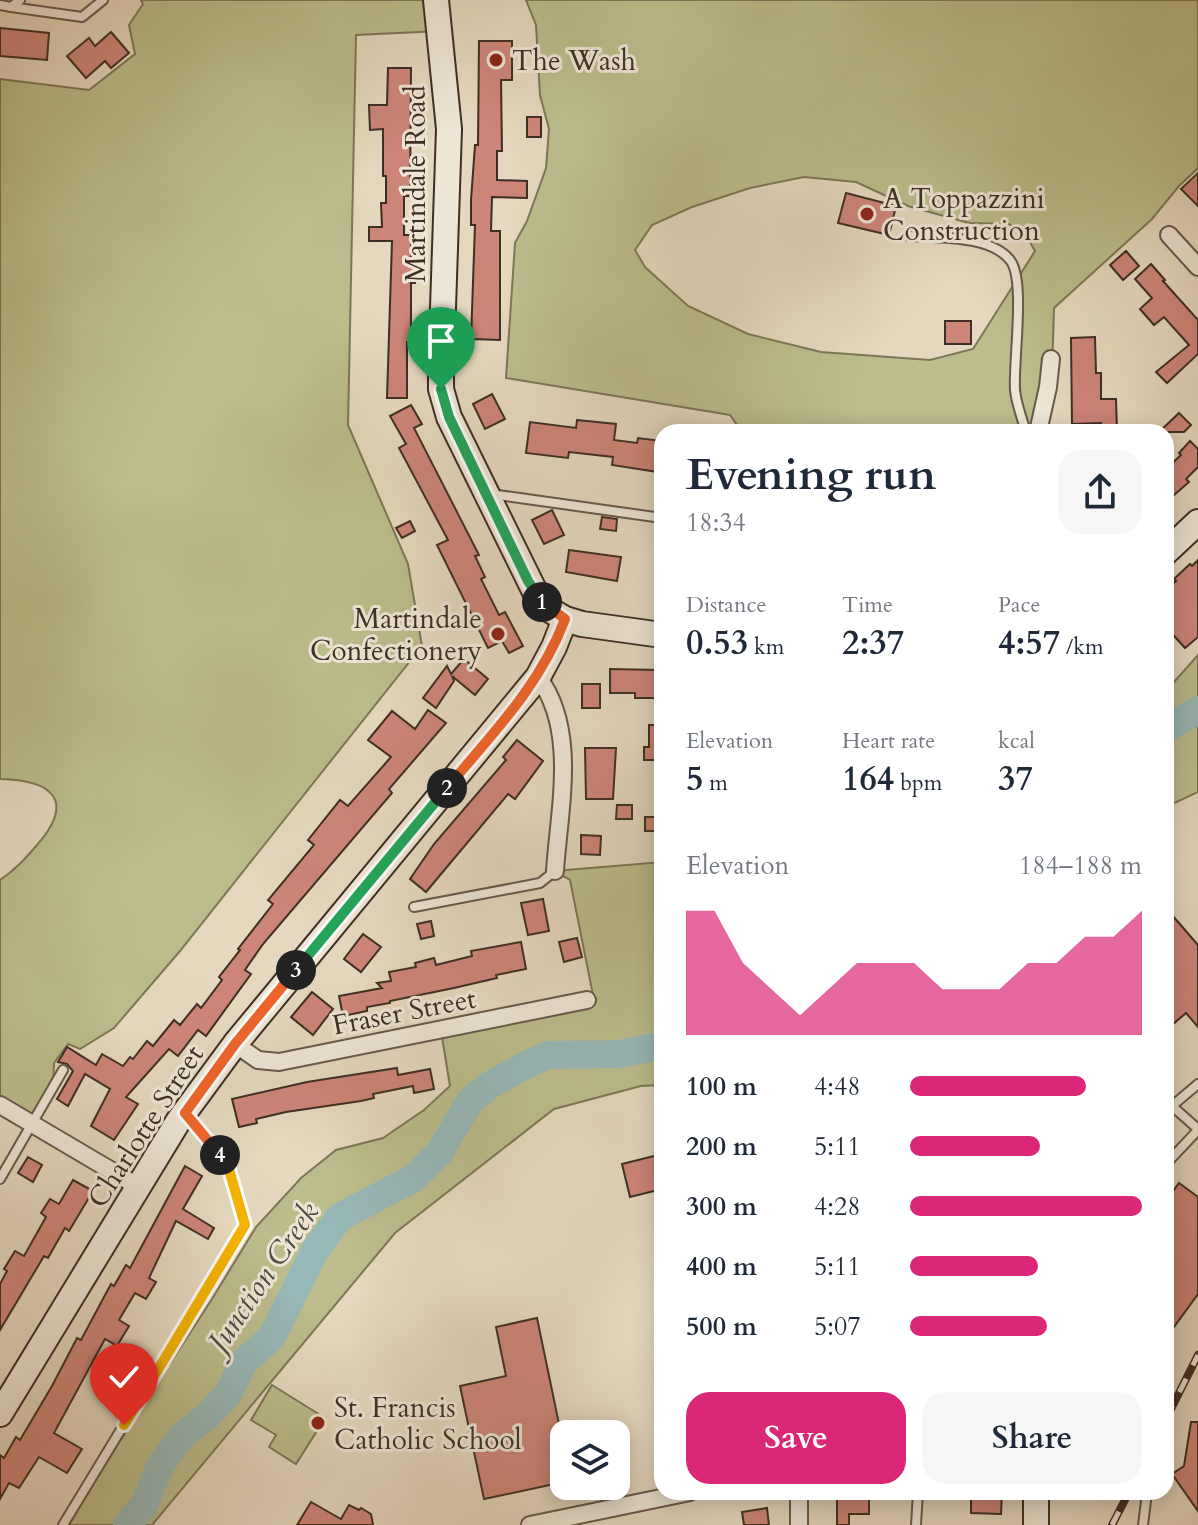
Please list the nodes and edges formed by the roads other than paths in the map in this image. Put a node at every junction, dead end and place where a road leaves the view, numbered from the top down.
1 (20, 0) edge
2 (103, 0) edge
3 (436, 0) edge
4 (0, 5) edge
5 (11, 7) junction
6 (1169, 235) dead end
7 (909, 236) dead end
8 (1198, 267) edge
9 (1051, 359) dead end
10 (1024, 424) edge
11 (1040, 424) edge
12 (486, 493) junction
13 (654, 517) edge
14 (1198, 522) edge
15 (1174, 544) edge
16 (565, 619) junction
17 (654, 634) edge
18 (538, 677) junction
19 (555, 871) joint
20 (414, 907) dead end
21 (587, 1000) dead end
22 (235, 1044) junction
23 (63, 1070) dead end
24 (1198, 1084) edge
25 (1174, 1104) edge
26 (0, 1105) edge
27 (1174, 1112) edge
28 (185, 1113) junction
29 (32, 1125) junction
30 (1198, 1130) edge
31 (1174, 1156) edge
32 (0, 1179) edge
33 (139, 1187) junction
34 (0, 1414) edge
35 (654, 1499) edge
36 (799, 1500) edge
37 (918, 1500) edge
38 (1036, 1500) edge
39 (1146, 1501) dead end
40 (63, 1525) edge
41 (530, 1525) edge
42 (799, 1525) edge
43 (916, 1525) edge
44 (1036, 1525) edge
45 (1143, 1525) edge

1 - 5 lane
2 - 5 lane
3 - 12 street, Martindale Road
4 - 5 lane
6 - 8 street
7 - 10 lane
9 - 11 street
12 - 13 lane
12 - 16 street, Martindale Road
14 - 15 street
16 - 17 street, Martindale Road
16 - 18 street, Charlotte Street
18 - 19 street
18 - 22 street, Charlotte Street
19 - 20 lane
21 - 22 street, Fraser Street
22 - 28 street, Charlotte Street
23 - 29 lane
24 - 25 lane
26 - 29 street
27 - 30 lane
28 - 33 street, Charlotte Street
28 - 40 lane
29 - 32 lane
29 - 33 street
30 - 31 lane
33 - 34 street, Charlotte Street
35 - 41 street
36 - 42 street
37 - 43 lane
38 - 44 street
39 - 45 lane

